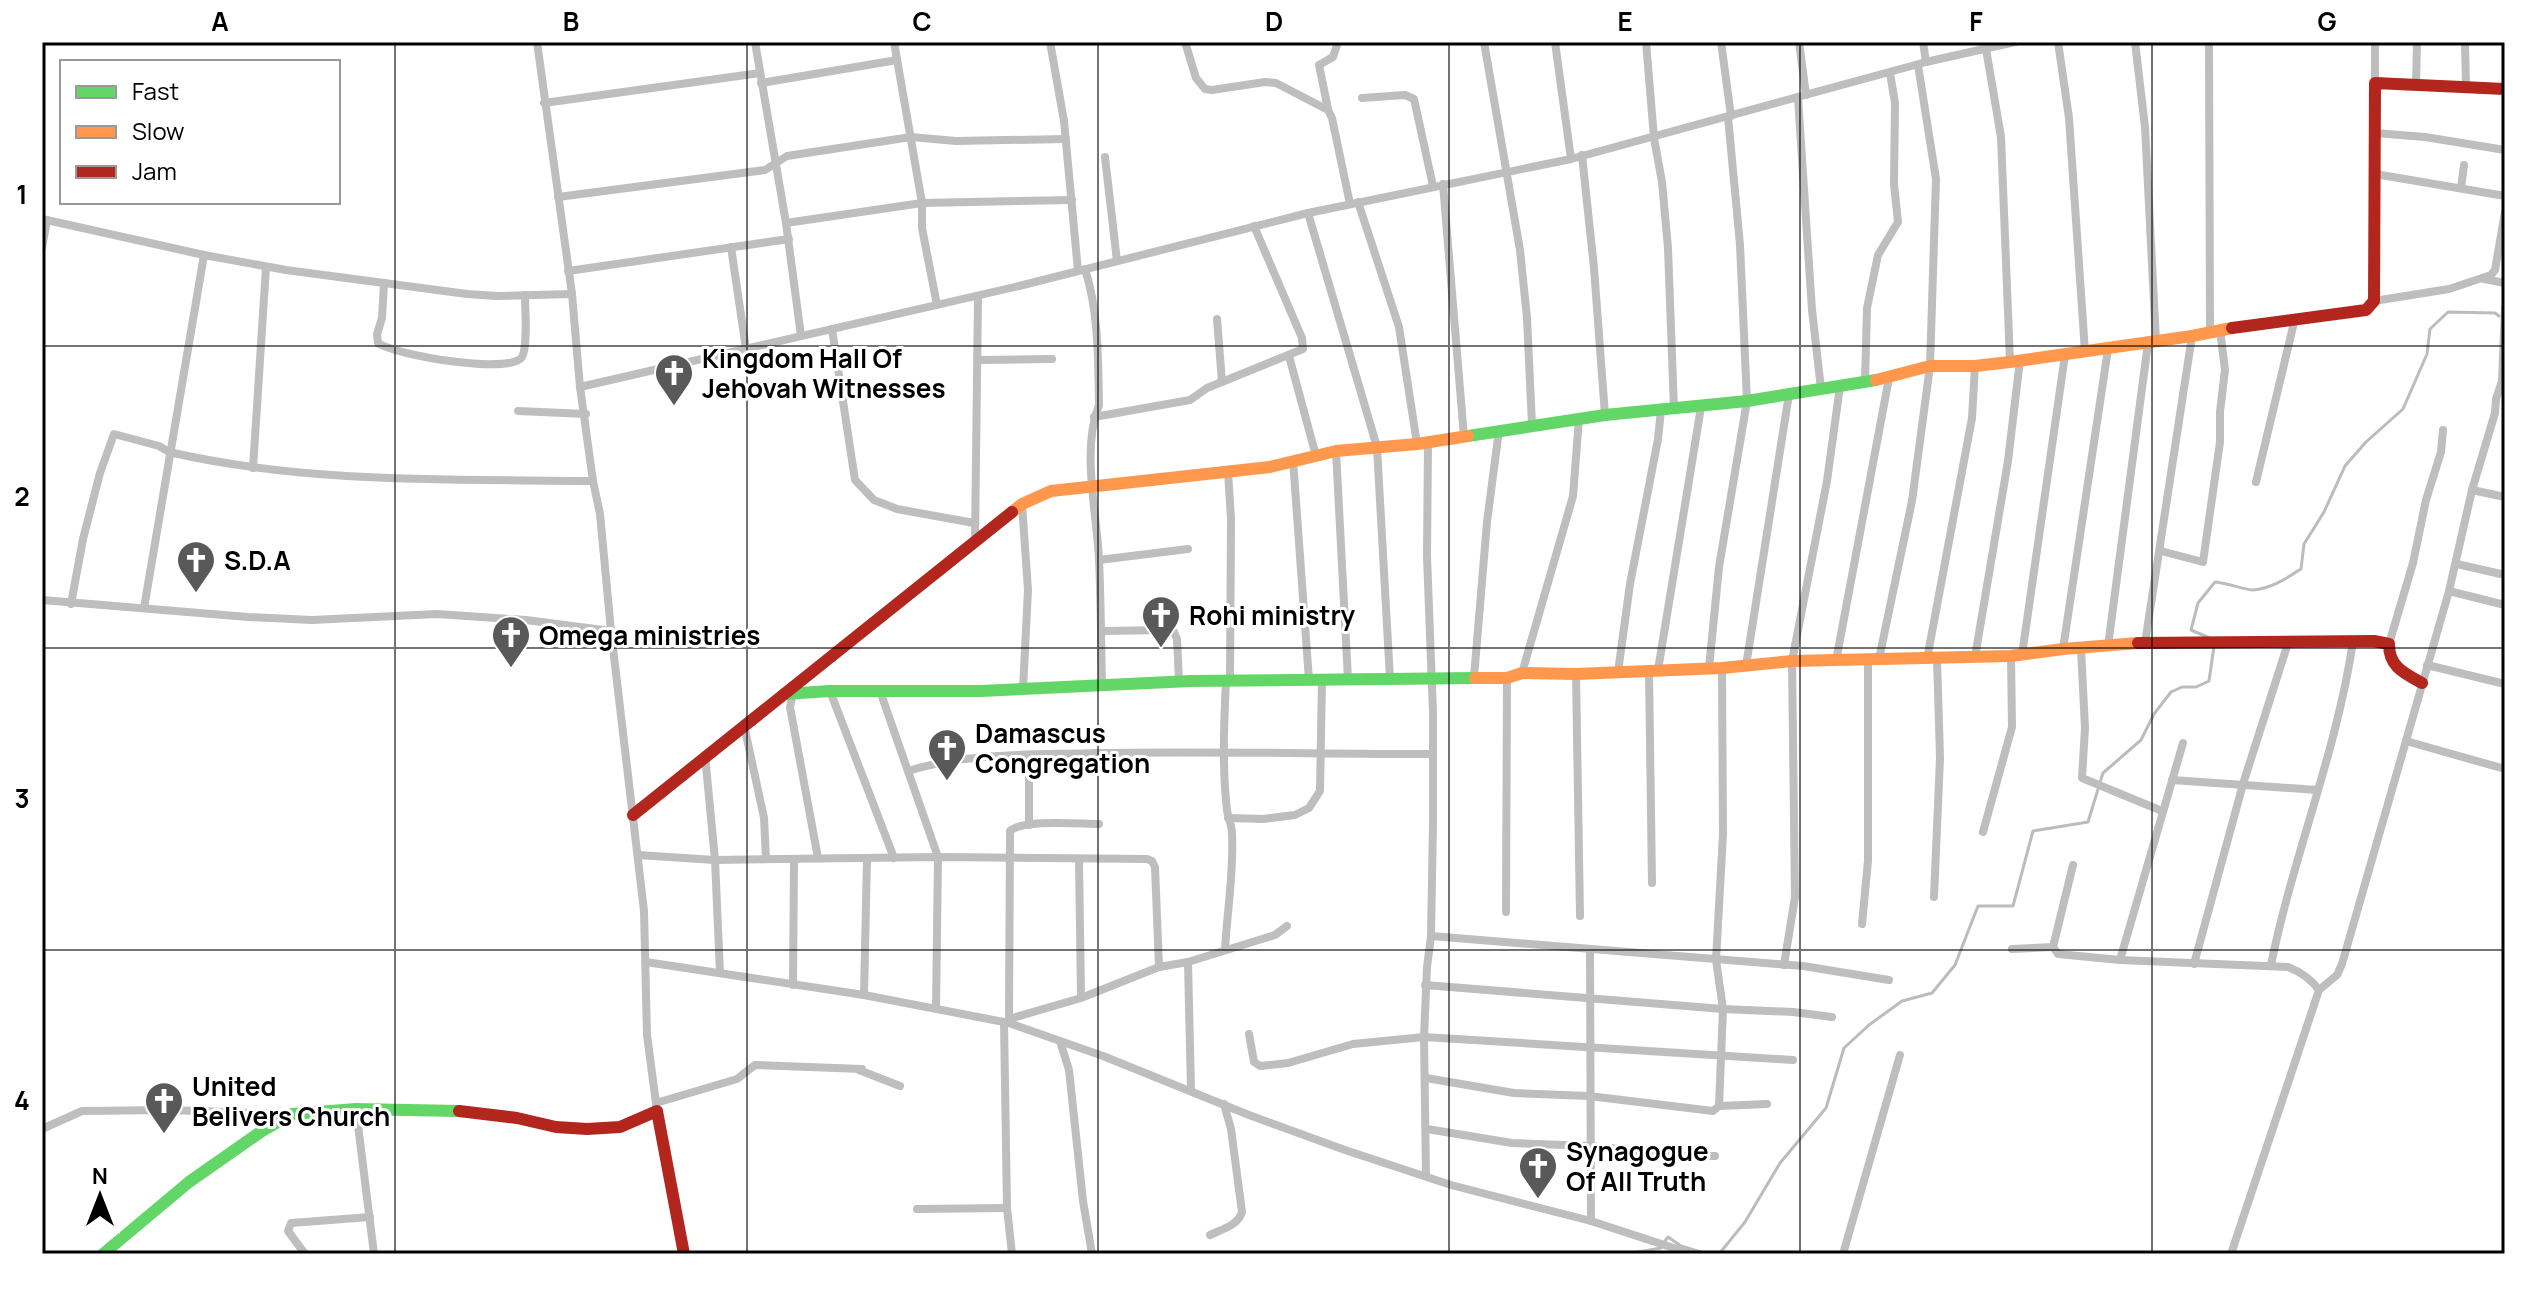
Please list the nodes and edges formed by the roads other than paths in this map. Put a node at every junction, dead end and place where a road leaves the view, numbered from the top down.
1 (537, 42) edge
2 (755, 42) edge
3 (894, 42) edge
4 (1050, 42) edge
5 (1185, 42) edge
6 (1338, 42) edge
7 (1484, 42) edge
8 (1555, 42) edge
9 (1646, 42) edge
10 (1721, 42) edge
11 (1799, 42) edge
12 (1923, 42) edge
13 (2015, 42) edge
14 (2058, 42) edge
15 (2135, 42) edge
16 (2209, 42) edge
17 (2375, 42) edge
18 (2417, 42) edge
19 (2465, 42) edge
20 (1986, 49) junction
21 (897, 60) junction
22 (1922, 64) junction
23 (1890, 73) junction
24 (761, 78) junction
25 (2375, 83) junction
26 (2416, 86) junction
27 (2466, 88) junction
28 (2505, 89) edge
29 (1802, 96) junction
30 (1362, 98) dead end
31 (544, 103) junction
32 (1328, 110) junction
33 (1730, 116) junction
34 (2375, 133) junction
35 (911, 137) junction
36 (1654, 138) junction
37 (1066, 139) junction
38 (2505, 150) edge
39 (1582, 155) junction
40 (1105, 157) dead end
41 (1571, 159) junction
42 (777, 163) junction
43 (2464, 165) dead end
44 (1505, 171) junction
45 (2375, 174) junction
46 (1438, 185) junction
47 (2461, 188) junction
48 (2505, 196) edge
49 (558, 197) junction
50 (1072, 200) junction
51 (922, 203) junction
52 (1354, 203) junction
53 (2505, 212) edge
54 (1308, 213) junction
55 (45, 220) edge
56 (786, 223) junction
57 (1254, 226) junction
58 (789, 239) junction
59 (731, 247) junction
60 (42, 248) edge
61 (204, 255) junction
62 (1117, 261) junction
63 (266, 267) junction
64 (1082, 270) junction
65 (568, 271) junction
66 (2483, 279) junction
67 (384, 283) junction
68 (2505, 283) edge
69 (572, 294) junction
70 (525, 295) junction
71 (978, 296) junction
72 (2374, 301) junction
73 (937, 305) junction
74 (2505, 308) edge
75 (2295, 318) junction
76 (1217, 319) dead end
77 (832, 329) junction
78 (2215, 331) junction
79 (801, 336) junction
80 (2192, 336) junction
81 (2152, 342) junction
82 (746, 349) junction
83 (2108, 349) junction
84 (2085, 352) junction
85 (2065, 355) junction
86 (1289, 356) junction
87 (1052, 359) dead end
88 (979, 360) junction
89 (2015, 361) junction
90 (1930, 366) junction
91 (1975, 366) junction
92 (1889, 378) junction
93 (2503, 380) edge
94 (1222, 382) junction
95 (1865, 382) junction
96 (1840, 386) junction
97 (580, 387) junction
98 (1821, 389) junction
99 (1789, 394) junction
100 (1747, 401) junction
101 (1701, 407) junction
102 (1668, 410) junction
103 (518, 411) dead end
104 (2495, 413) junction
105 (586, 414) junction
106 (1605, 415) junction
107 (2505, 416) edge
108 (1094, 417) junction
109 (1579, 418) junction
110 (1532, 425) junction
111 (1499, 430) junction
112 (2443, 430) dead end
113 (1464, 437) junction
114 (1422, 444) junction
115 (1377, 447) junction
116 (1336, 451) junction
117 (169, 452) junction
118 (1316, 456) junction
119 (1293, 460) junction
120 (253, 468) junction
121 (1228, 472) junction
122 (593, 481) junction
123 (2256, 482) dead end
124 (1093, 485) junction
125 (2472, 490) junction
126 (2505, 497) edge
127 (1022, 504) junction
128 (974, 523) junction
129 (975, 540) junction
130 (1188, 549) dead end
131 (2161, 551) junction
132 (1099, 560) junction
133 (2457, 564) junction
134 (2505, 575) edge
135 (2449, 591) junction
136 (42, 600) edge
137 (71, 604) junction
138 (2505, 605) edge
139 (144, 608) junction
140 (611, 631) junction
141 (1101, 631) junction
142 (2353, 641) junction
143 (2145, 643) junction
144 (2288, 643) junction
145 (2389, 644) junction
146 (2108, 646) junction
147 (2063, 649) junction
148 (2081, 649) junction
149 (2017, 655) junction
150 (1975, 657) junction
151 (1932, 658) junction
152 (1873, 660) junction
153 (1792, 661) junction
154 (1836, 661) junction
155 (2427, 665) junction
156 (1746, 666) junction
157 (1715, 668) junction
158 (1653, 671) junction
159 (1618, 672) junction
160 (1522, 673) junction
161 (1576, 674) junction
162 (1474, 677) junction
163 (1507, 678) junction
164 (1348, 679) junction
165 (1390, 679) junction
166 (1228, 680) junction
167 (1315, 680) junction
168 (1431, 680) junction
169 (1179, 681) junction
170 (2422, 683) junction
171 (2505, 684) edge
172 (1102, 685) junction
173 (1023, 689) junction
174 (830, 691) junction
175 (880, 691) junction
176 (789, 694) junction
177 (744, 725) junction
178 (2406, 741) junction
179 (2183, 743) dead end
180 (1224, 753) junction
181 (1320, 754) junction
182 (1432, 754) junction
183 (705, 755) junction
184 (1029, 755) junction
185 (2505, 769) edge
186 (908, 771) junction
187 (2172, 780) junction
188 (2243, 784) junction
189 (2317, 790) junction
190 (2162, 811) junction
191 (633, 815) junction
192 (1228, 818) junction
193 (1099, 824) dead end
194 (1029, 825) junction
195 (1983, 832) dead end
196 (638, 855) junction
197 (938, 857) junction
198 (818, 858) junction
199 (894, 858) junction
200 (766, 859) junction
201 (794, 859) junction
202 (867, 859) junction
203 (1008, 859) junction
204 (1079, 859) junction
205 (715, 860) junction
206 (2073, 865) dead end
207 (1652, 883) dead end
208 (1934, 897) dead end
209 (1506, 912) dead end
210 (1580, 916) dead end
211 (1862, 924) dead end
212 (1287, 926) dead end
213 (1431, 936) junction
214 (2053, 947) junction
215 (1590, 949) junction
216 (2012, 949) dead end
217 (1225, 950) junction
218 (1716, 960) junction
219 (2120, 960) junction
220 (646, 962) junction
221 (1188, 962) junction
222 (2194, 964) junction
223 (1784, 965) junction
224 (2271, 965) junction
225 (1159, 967) junction
226 (720, 973) junction
227 (1889, 980) dead end
228 (793, 985) junction
229 (1425, 985) junction
230 (2319, 990) junction
231 (864, 995) junction
232 (1081, 998) junction
233 (1591, 998) junction
234 (936, 1008) junction
235 (1723, 1009) junction
236 (1832, 1017) dead end
237 (1007, 1021) junction
238 (1249, 1034) dead end
239 (1424, 1037) junction
240 (1060, 1041) junction
241 (1073, 1045) junction
242 (1589, 1049) junction
243 (1900, 1055) dead end
244 (1066, 1056) junction
245 (1722, 1057) junction
246 (1793, 1060) dead end
247 (1426, 1078) junction
248 (900, 1086) dead end
249 (1191, 1090) junction
250 (1589, 1096) junction
251 (1224, 1104) junction
252 (1767, 1104) dead end
253 (1719, 1106) junction
254 (657, 1107) junction
255 (356, 1109) junction
256 (292, 1114) junction
257 (42, 1129) edge
258 (1427, 1129) junction
259 (1590, 1146) junction
260 (1715, 1156) dead end
261 (1426, 1176) junction
262 (1007, 1208) junction
263 (917, 1209) dead end
264 (370, 1217) junction
265 (1591, 1221) junction
266 (1210, 1235) dead end
267 (103, 1254) edge
268 (305, 1254) edge
269 (374, 1254) edge
270 (684, 1254) edge
271 (1012, 1254) edge
272 (1092, 1254) edge
273 (1692, 1254) edge
274 (1843, 1254) edge
275 (2231, 1254) edge

1 - 31 street
2 - 24 street
3 - 21 street
4 - 37 street
5 - 32 street
6 - 32 street
7 - 44 street
8 - 41 street
9 - 36 street
10 - 33 street
11 - 29 street
12 - 22 street
13 - 20 street
14 - 84 street
15 - 81 street
16 - 78 street
17 - 25 street
18 - 26 street
19 - 27 street
20 - 22 street
20 - 89 street
21 - 24 street
21 - 35 street
22 - 23 street
22 - 90 street
23 - 29 street
23 - 95 street
24 - 31 street
24 - 42 street
25 - 26 street
25 - 34 street
26 - 27 street
27 - 28 street
29 - 33 street
29 - 98 street
30 - 46 street
31 - 49 street
32 - 52 street
33 - 36 street
33 - 100 street
34 - 38 street
34 - 45 street
35 - 37 street
35 - 42 street
35 - 51 street
36 - 39 street
36 - 102 street
37 - 50 street
39 - 41 street
39 - 106 street
40 - 62 street
41 - 44 street
42 - 49 street
42 - 56 street
43 - 47 street
44 - 46 street
44 - 110 street
45 - 47 street
45 - 72 street
46 - 52 street
46 - 113 street
47 - 48 street
49 - 65 street
50 - 51 street
50 - 64 street
51 - 56 street
51 - 73 street
52 - 54 street
52 - 114 street
53 - 66 street
54 - 57 street
54 - 115 street
55 - 60 street
55 - 61 street
56 - 58 street
57 - 62 street
57 - 86 street
58 - 59 street
58 - 79 street
59 - 65 street
59 - 82 street
61 - 63 street
61 - 117 street
62 - 64 street
63 - 67 street
63 - 120 street
64 - 71 street
64 - 108 street
65 - 69 street
66 - 68 street
66 - 72 street
67 - 70 street
67 - 70 street
69 - 70 street
69 - 97 street
71 - 73 street
71 - 88 street
72 - 75 street
73 - 77 street
74 - 93 street
75 - 78 street
75 - 123 street
76 - 94 street
77 - 79 street
77 - 128 street
78 - 80 street
78 - 131 street
79 - 82 street
80 - 81 street
80 - 131 street
81 - 83 street
81 - 146 street
82 - 97 street
83 - 84 street
83 - 147 street
84 - 85 street
85 - 89 street
85 - 149 street
86 - 94 street
86 - 118 street
87 - 88 street
88 - 128 street
89 - 91 street
89 - 150 street
90 - 91 street
90 - 92 street
90 - 152 street
91 - 151 street
92 - 95 street
92 - 154 street
93 - 104 street
94 - 108 street
95 - 96 street
96 - 98 street
96 - 153 street
97 - 105 street
98 - 99 street
99 - 100 street
99 - 156 street
100 - 101 street
100 - 157 street
101 - 102 street
101 - 158 street
102 - 106 street
102 - 159 street
103 - 105 street
104 - 107 street
104 - 125 street
105 - 122 street
106 - 109 street
108 - 124 street
109 - 110 street
109 - 160 street
110 - 111 street
111 - 113 street
111 - 162 street
112 - 145 street
113 - 114 street
114 - 115 street
114 - 168 street
115 - 116 street
115 - 165 street
116 - 118 street
116 - 164 street
117 - 120 street
117 - 137 street
117 - 139 street
118 - 119 street
119 - 121 street
119 - 167 street
120 - 122 street
121 - 124 street
121 - 166 street
122 - 140 street
124 - 127 street
124 - 132 street
125 - 126 street
125 - 133 street
127 - 129 street
127 - 173 street
128 - 129 street
129 - 176 street
130 - 132 street
131 - 143 street
132 - 141 street
133 - 134 street
133 - 135 street
135 - 138 street
135 - 155 street
136 - 137 street
137 - 139 street
139 - 140 street
140 - 191 street
141 - 169 street
141 - 172 street
142 - 144 street
142 - 145 street
142 - 189 street
143 - 144 street
143 - 146 street
144 - 188 street
145 - 170 street
146 - 148 street
147 - 148 street
147 - 149 street
148 - 190 street
149 - 150 street
149 - 195 street
150 - 151 street
151 - 152 street
151 - 208 street
152 - 154 street
152 - 211 street
153 - 154 street
153 - 156 street
153 - 223 street
155 - 170 street
155 - 171 street
156 - 157 street
157 - 158 street
157 - 218 street
158 - 159 street
158 - 207 street
159 - 161 street
160 - 161 street
160 - 163 street
161 - 210 street
162 - 163 street
162 - 168 street
163 - 209 street
164 - 165 street
164 - 167 street
165 - 168 street
166 - 167 street
166 - 169 street
166 - 180 street
167 - 181 street
168 - 182 street
169 - 172 street
170 - 178 street
172 - 173 street
173 - 175 street
174 - 175 street
174 - 176 street
174 - 199 street
175 - 186 street
176 - 177 street
176 - 198 street
177 - 183 street
177 - 200 street
178 - 185 street
178 - 230 street
179 - 187 street
180 - 181 street
180 - 184 street
180 - 192 street
181 - 182 street
181 - 192 street
182 - 213 street
183 - 191 street
183 - 205 street
184 - 186 street
184 - 194 street
186 - 197 street
187 - 188 street
187 - 190 street
188 - 189 street
188 - 222 street
189 - 224 street
190 - 219 street
191 - 196 street
192 - 217 street
193 - 194 street
194 - 203 street
196 - 205 street
196 - 220 street
197 - 199 street
197 - 203 street
197 - 234 street
198 - 201 street
198 - 202 street
199 - 202 street
200 - 201 street
200 - 205 street
201 - 228 street
202 - 231 street
203 - 204 street
203 - 237 street
204 - 225 street
204 - 232 street
205 - 226 street
206 - 214 street
212 - 217 street
213 - 215 street
213 - 229 street
214 - 216 street
214 - 219 street
215 - 218 street
215 - 233 street
217 - 221 street
218 - 223 street
218 - 235 street
219 - 222 street
220 - 226 street
220 - 254 street
221 - 225 street
221 - 249 street
222 - 224 street
223 - 227 street
224 - 230 street
225 - 232 street
226 - 228 street
228 - 231 street
229 - 233 street
229 - 239 street
230 - 275 street
231 - 234 street
232 - 237 street
233 - 235 street
233 - 242 street
234 - 237 street
235 - 236 street
235 - 245 street
237 - 240 street
237 - 262 street
238 - 239 street
239 - 242 street
239 - 247 street
240 - 241 street
240 - 244 street
241 - 244 street
241 - 249 street
242 - 245 street
242 - 250 street
243 - 274 street
244 - 272 street
245 - 246 street
245 - 253 street
247 - 250 street
247 - 258 street
248 - 254 street
249 - 251 street
250 - 253 street
250 - 259 street
251 - 261 street
251 - 266 street
252 - 253 street
254 - 255 street
254 - 270 street
255 - 256 street
255 - 264 street
256 - 257 street
256 - 267 street
258 - 259 street
258 - 261 street
259 - 260 street
259 - 265 street
261 - 265 street
262 - 263 street
262 - 271 street
264 - 268 street
264 - 269 street
265 - 273 street

